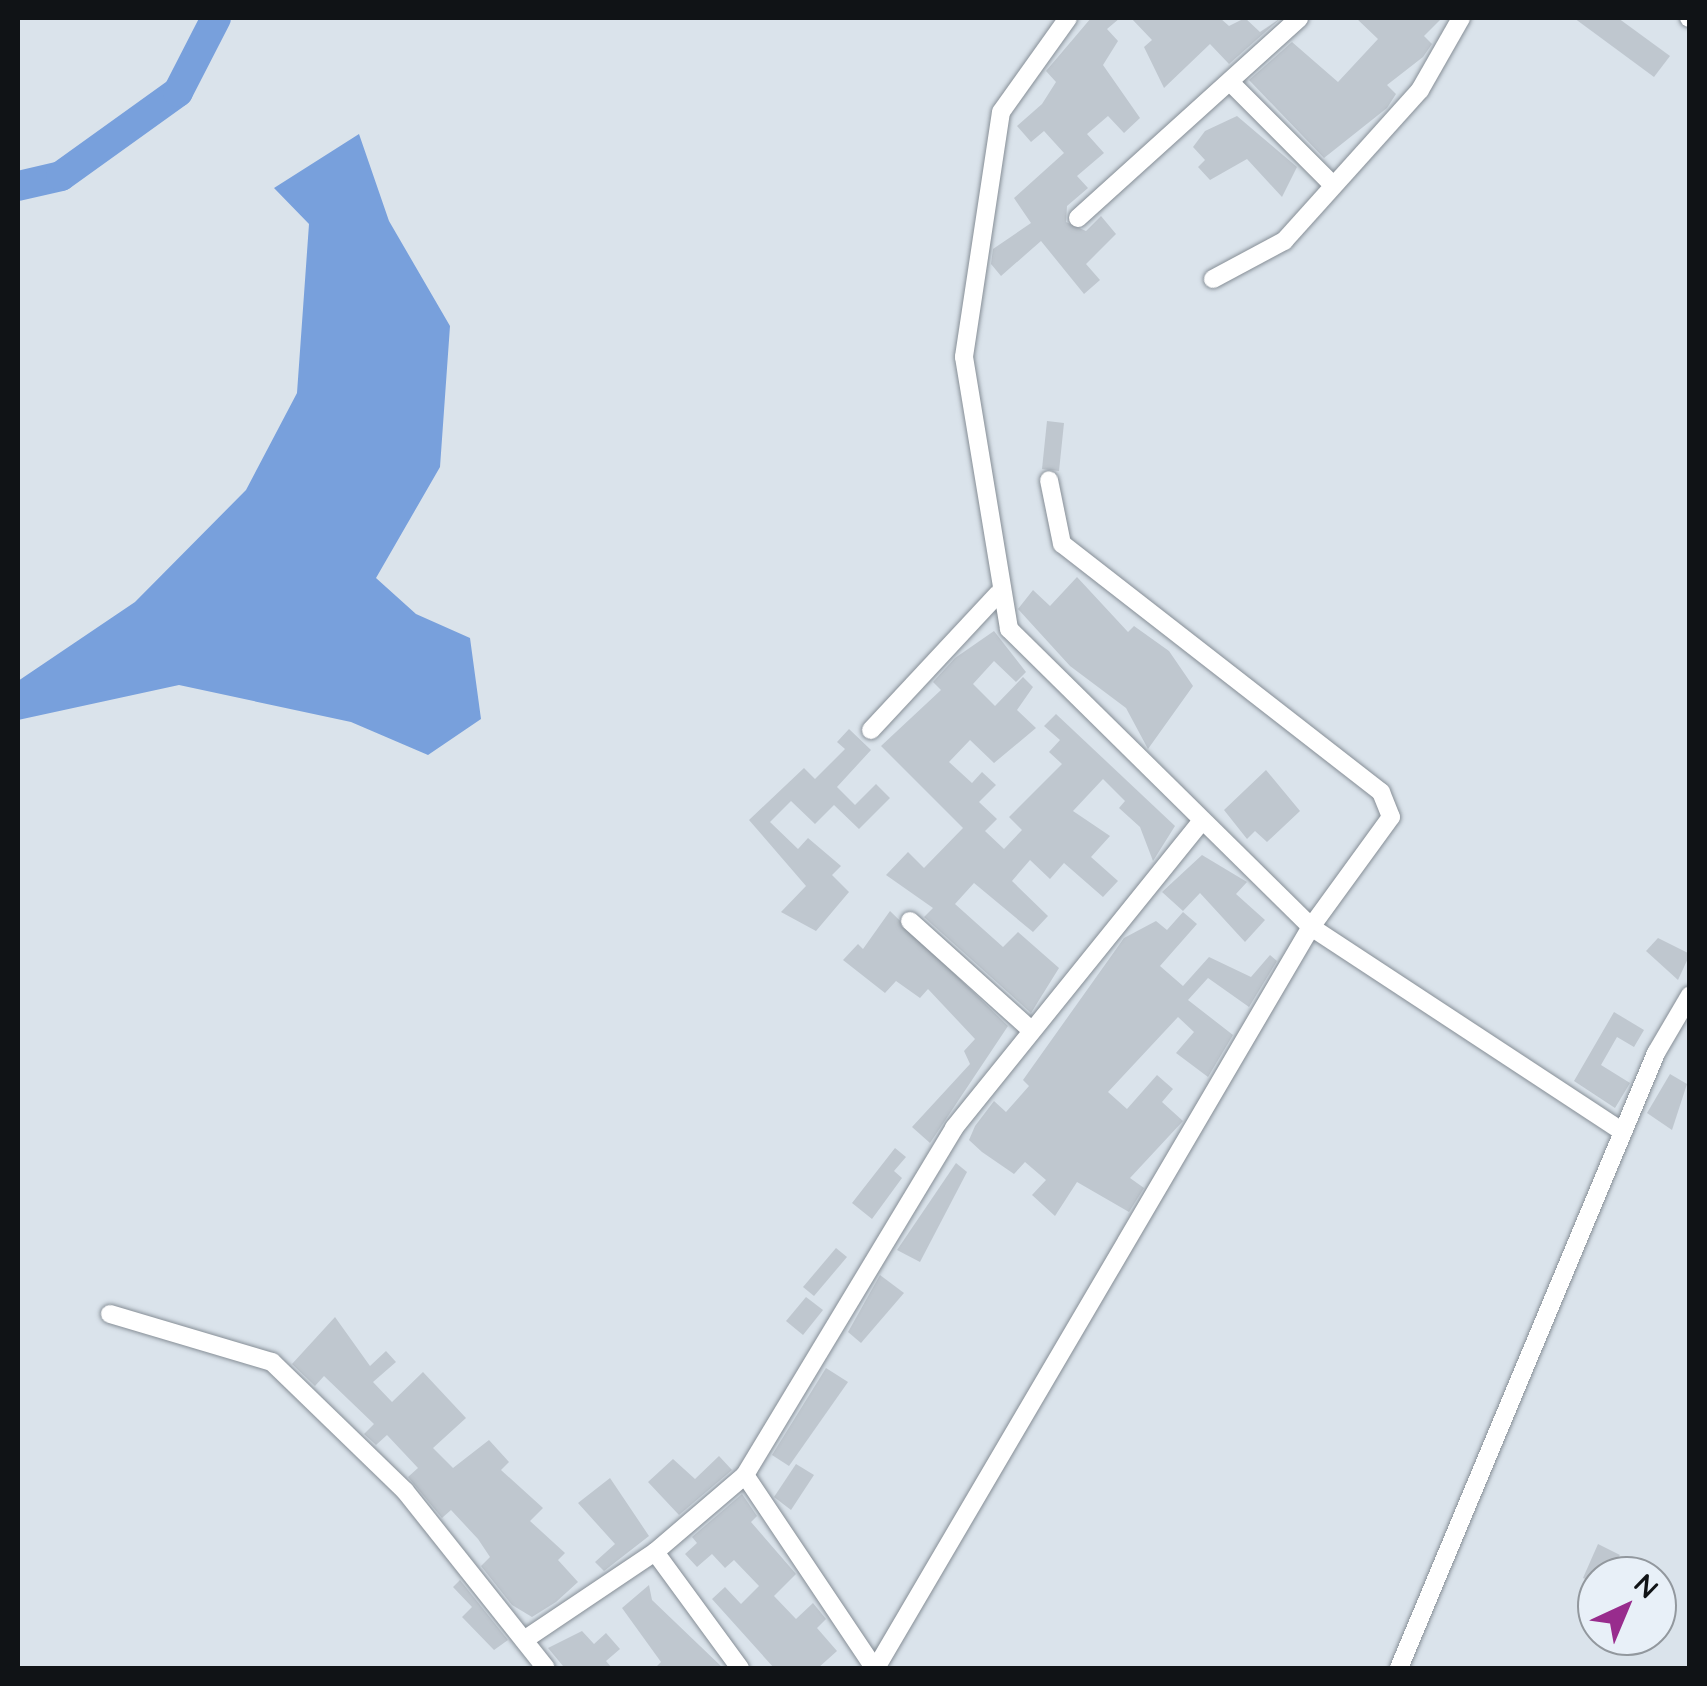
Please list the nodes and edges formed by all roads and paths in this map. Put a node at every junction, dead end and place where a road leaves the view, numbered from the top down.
1 (1068, 18) edge
2 (1298, 18) edge
3 (1461, 18) edge
4 (1232, 84) junction
5 (1330, 182) junction
6 (1078, 218) dead end
7 (1213, 280) dead end
8 (1049, 480) dead end
9 (998, 594) junction
10 (871, 730) dead end
11 (1199, 824) junction
12 (910, 921) dead end
13 (1318, 931) junction
14 (1690, 995) edge
15 (1029, 1028) junction
16 (1623, 1132) junction
17 (110, 1314) dead end
18 (745, 1475) junction
19 (655, 1552) junction
20 (524, 1640) junction
21 (546, 1668) edge
22 (740, 1668) edge
23 (875, 1668) edge
24 (1398, 1668) edge

1 - 9 street
2 - 4 street
3 - 5 street
4 - 5 street
4 - 6 street
5 - 7 street
8 - 13 street
9 - 10 street
9 - 11 street
11 - 13 street
11 - 15 street
12 - 15 street
13 - 16 street
13 - 23 street
14 - 16 street
15 - 18 street
16 - 24 street
17 - 20 street
18 - 19 street
18 - 23 street
19 - 20 street
19 - 22 street
20 - 21 street

